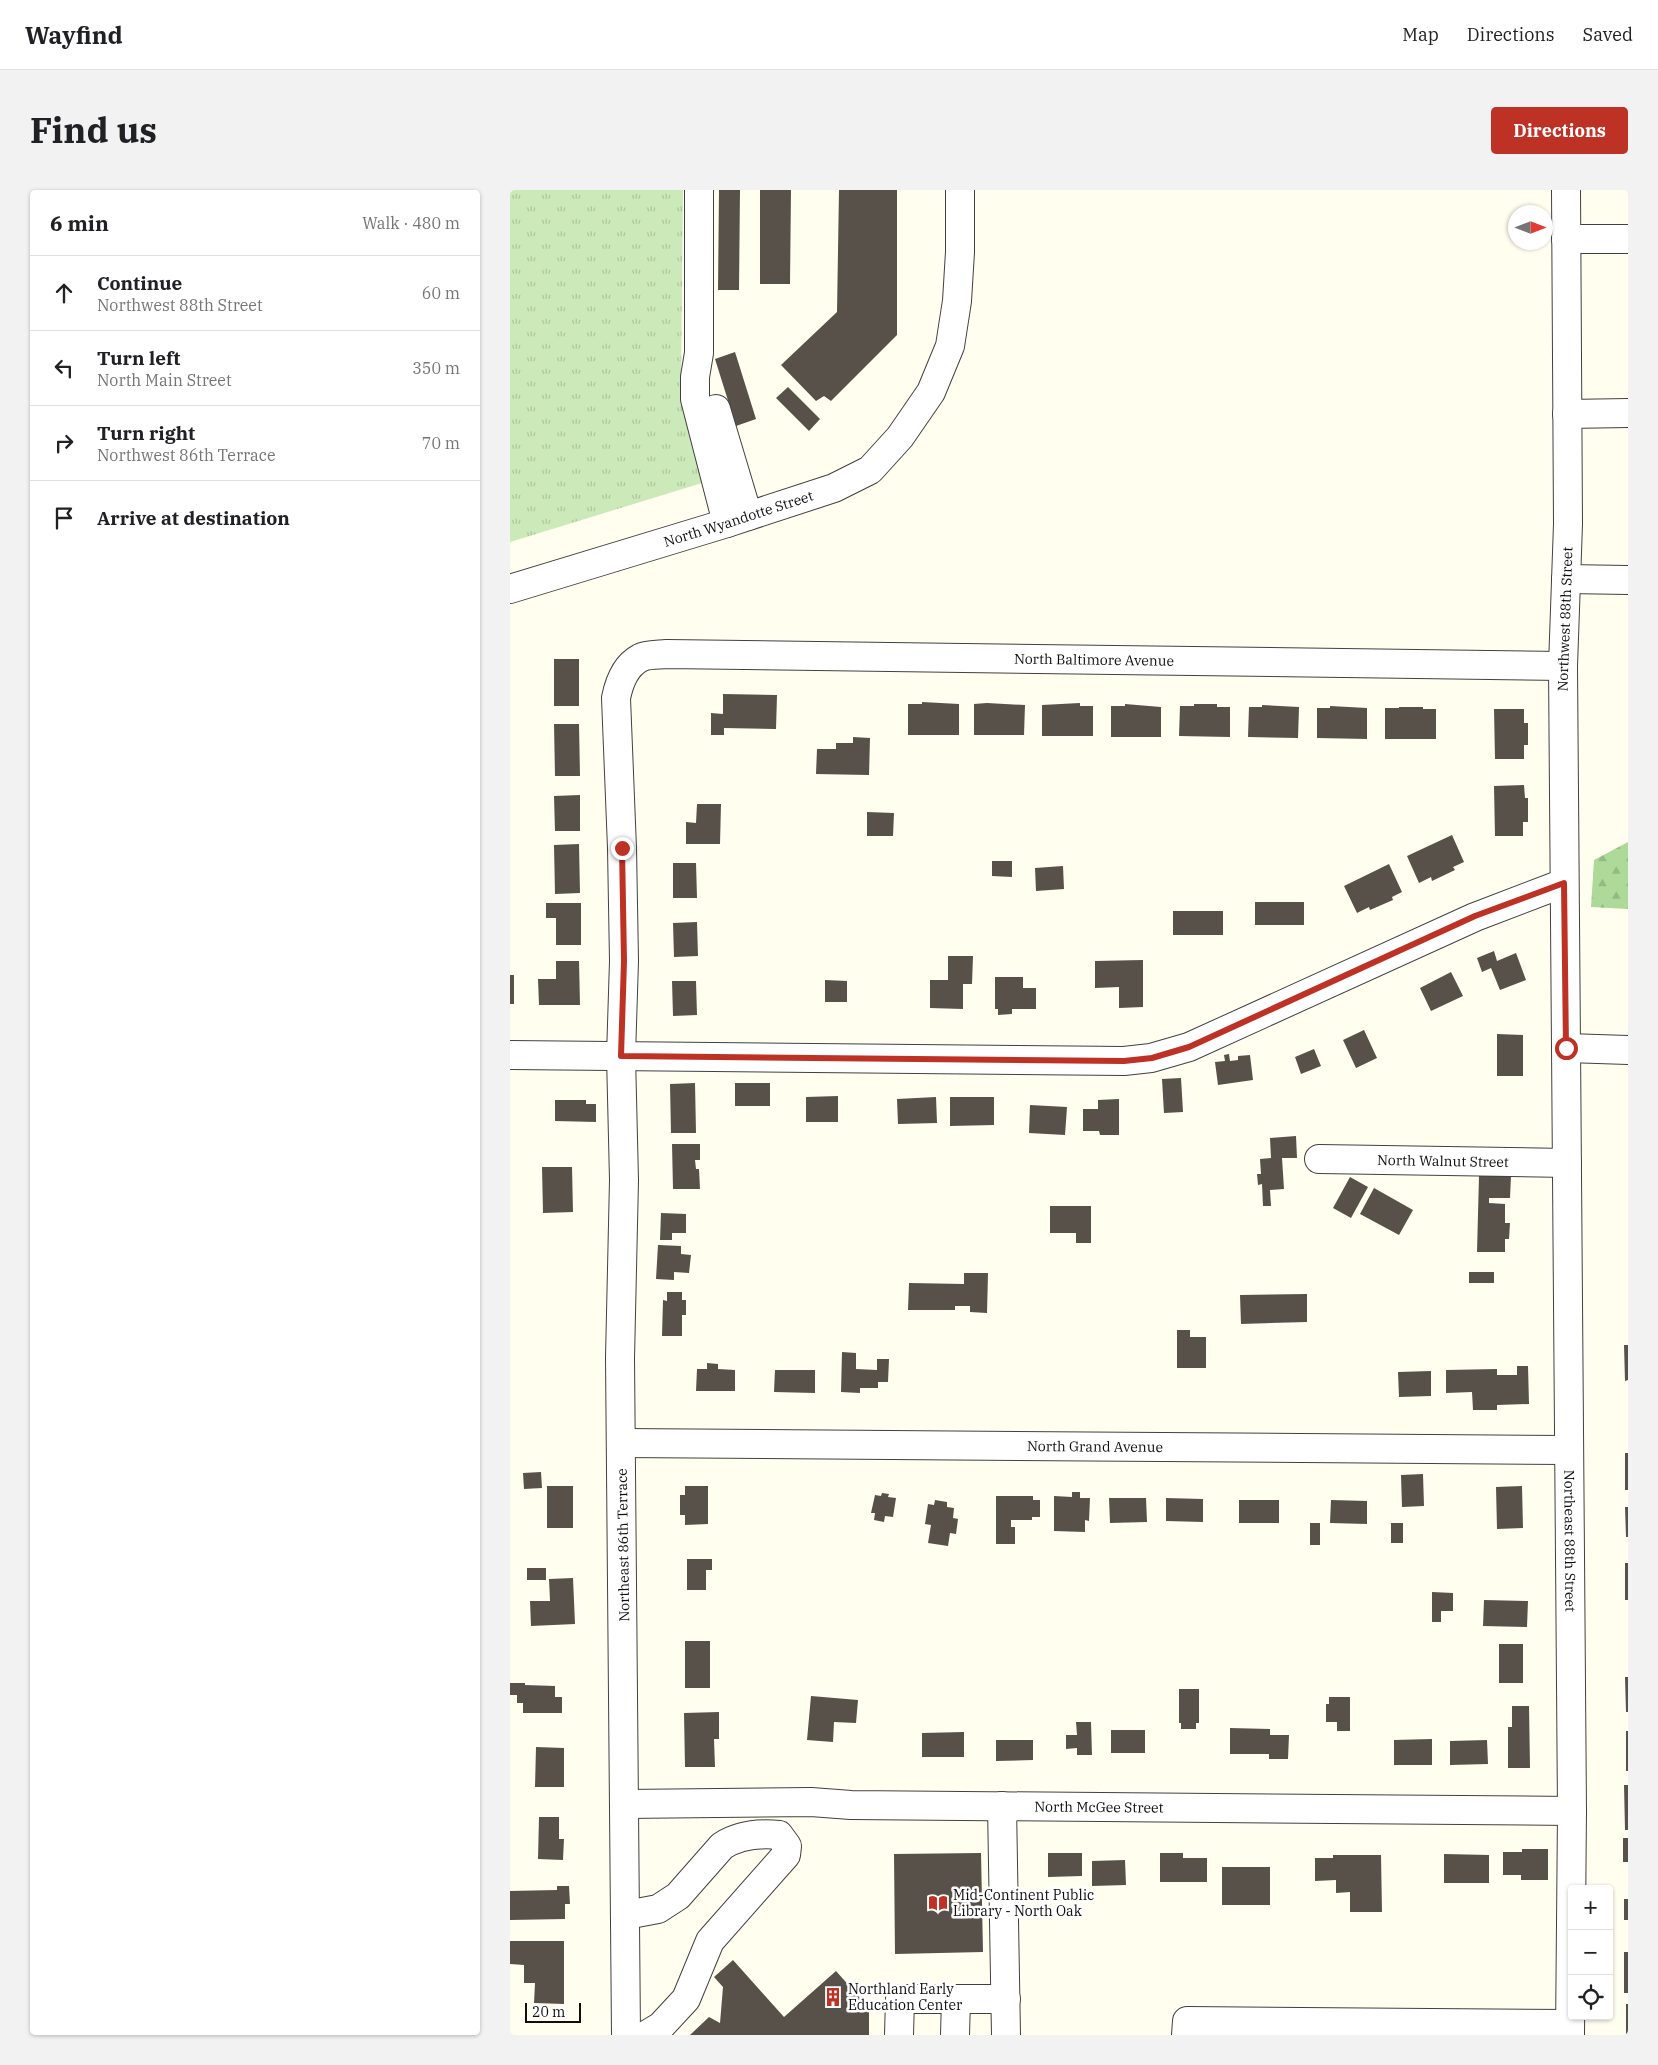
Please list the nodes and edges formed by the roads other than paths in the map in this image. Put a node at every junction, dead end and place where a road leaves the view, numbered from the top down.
1 (699, 190) edge
2 (960, 190) edge
3 (1566, 190) edge
4 (1566, 239) junction
5 (1628, 239) edge
6 (1628, 413) edge
7 (1567, 414) junction
8 (738, 520) junction
9 (1566, 579) junction
10 (1628, 580) edge
11 (510, 589) edge
12 (1563, 666) junction
13 (628, 668) joint
14 (1564, 883) junction
15 (1566, 1048) junction
16 (1628, 1050) edge
17 (510, 1055) edge
18 (621, 1056) junction
19 (1319, 1159) dead end
20 (1567, 1163) junction
21 (621, 1443) junction
22 (1568, 1450) junction
23 (625, 1804) junction
24 (1002, 1806) junction
25 (1572, 1811) junction
26 (626, 1915) junction
27 (956, 1999) junction
28 (1006, 1999) junction
29 (1570, 2029) edge
30 (626, 2035) edge
31 (646, 2035) edge
32 (899, 2035) edge
33 (955, 2035) edge
34 (1006, 2035) edge
35 (1186, 2035) edge

1 - 8 street
2 - 8 street, North Wyandotte Street
3 - 4 street, Northwest 88th Street
4 - 5 street
4 - 7 street, Northwest 88th Street
6 - 7 street
7 - 9 street, Northwest 88th Street
8 - 11 street, North Wyandotte Street
9 - 10 street
9 - 12 street, Northwest 88th Street
12 - 13 street, North Baltimore Avenue
12 - 14 street, Northwest 88th Street
13 - 18 street, Northeast 86th Terrace
14 - 15 street, Northwest 88th Street
14 - 18 street
15 - 16 street
15 - 20 street, Northeast 88th Street
17 - 18 street
18 - 21 street, Northeast 86th Terrace
19 - 20 street, North Walnut Street
20 - 22 street, Northeast 88th Street
21 - 22 street, North Grand Avenue
21 - 23 street, Northeast 86th Terrace
22 - 25 street, Northeast 88th Street
23 - 24 street, North McGee Street
23 - 26 street, Northeast 86th Terrace
24 - 25 street, North McGee Street
24 - 28 street
25 - 29 street, Northeast 88th Street
26 - 30 street, Northeast 86th Terrace
26 - 31 street
27 - 28 street
27 - 32 street
27 - 33 street
28 - 34 street
29 - 35 street

